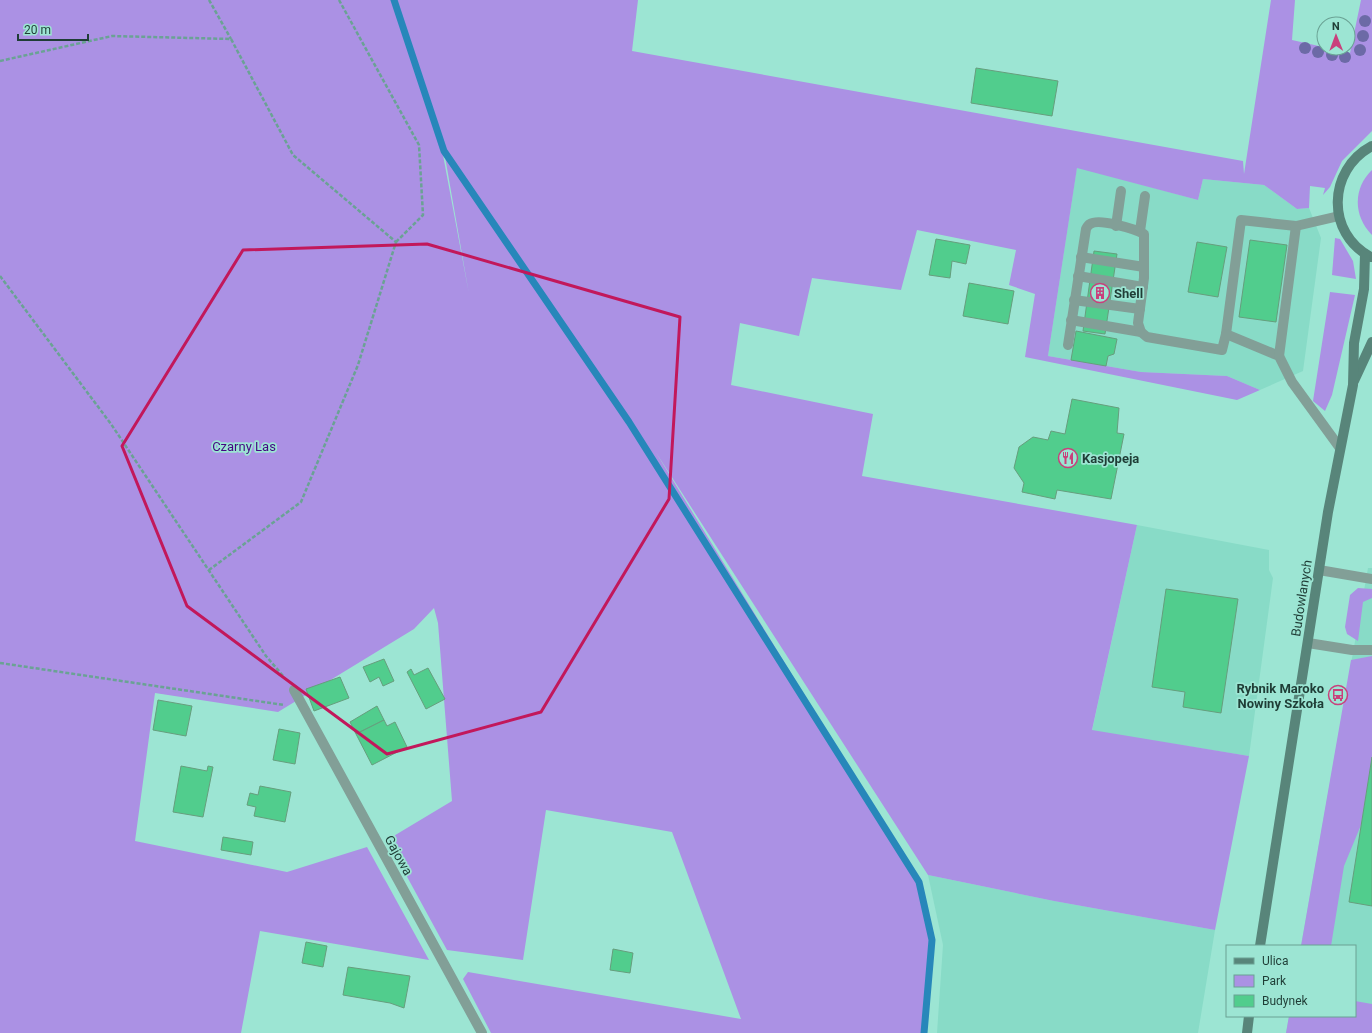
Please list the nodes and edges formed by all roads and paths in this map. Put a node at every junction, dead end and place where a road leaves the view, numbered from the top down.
1 (209, 0) edge
2 (339, 0) edge
3 (231, 39) junction
4 (0, 61) edge
5 (1372, 146) edge
6 (1121, 191) dead end
7 (1145, 196) dead end
8 (1338, 216) junction
9 (1116, 226) junction
10 (1296, 226) junction
11 (1140, 231) junction
12 (396, 242) junction
13 (1369, 256) edge
14 (1081, 257) junction
15 (1144, 267) junction
16 (0, 276) edge
17 (1078, 276) junction
18 (1143, 287) junction
19 (1074, 300) junction
20 (1140, 309) junction
21 (1071, 320) junction
22 (1141, 332) junction
23 (1226, 334) junction
24 (1372, 342) edge
25 (1068, 345) dead end
26 (1278, 356) junction
27 (1368, 356) edge
28 (1353, 385) junction
29 (1340, 448) junction
30 (209, 570) junction
31 (1319, 570) junction
32 (1372, 579) edge
33 (1308, 643) junction
34 (1372, 650) edge
35 (0, 663) edge
36 (294, 690) joint
37 (304, 708) junction
38 (1260, 945) edge
39 (1250, 1017) edge
40 (482, 1033) edge
41 (1247, 1033) edge

1 - 3 path
2 - 12 path
3 - 4 path
3 - 12 path
5 - 8 main road
6 - 9 street
7 - 11 street
8 - 10 street
8 - 13 main road
9 - 11 street
9 - 14 street
10 - 23 street
10 - 26 street
11 - 15 street
12 - 30 path
13 - 28 main road, Budowlanych
14 - 15 street
14 - 17 street
15 - 18 street
16 - 30 path
17 - 18 street
17 - 19 street
18 - 20 street
19 - 20 street
19 - 21 street
20 - 22 street
21 - 22 street
21 - 25 street
22 - 23 street
23 - 26 street
24 - 27 main road
26 - 29 street
27 - 28 main road
28 - 29 main road, Budowlanych
29 - 31 main road, Budowlanych
30 - 36 path
31 - 32 street
31 - 33 main road, Budowlanych
33 - 34 street
33 - 38 main road, Budowlanych
35 - 37 path
36 - 37 street, Gajowa
37 - 40 street, Gajowa
39 - 41 main road

